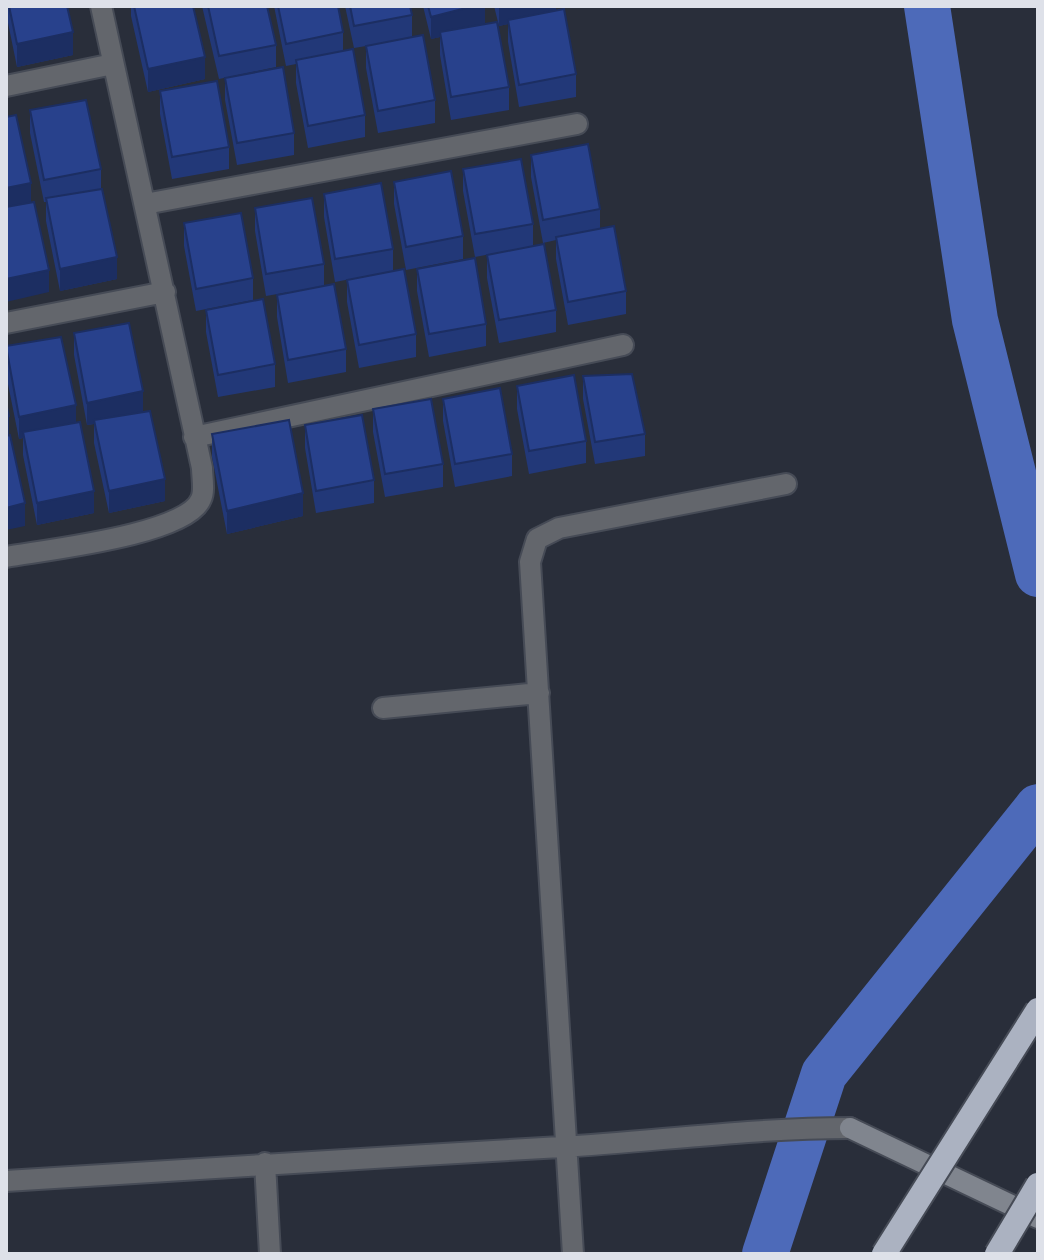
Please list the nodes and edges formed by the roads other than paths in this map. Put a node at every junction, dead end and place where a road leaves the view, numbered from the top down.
1 (101, 6) edge
2 (113, 64) junction
3 (6, 86) edge
4 (577, 124) dead end
5 (145, 204) junction
6 (165, 292) junction
7 (6, 323) edge
8 (623, 345) dead end
9 (194, 437) junction
10 (786, 484) dead end
11 (6, 557) edge
12 (539, 693) junction
13 (383, 708) dead end
14 (1038, 1010) edge
15 (565, 1147) junction
16 (265, 1163) junction
17 (6, 1181) edge
18 (1038, 1185) edge
19 (1038, 1218) edge
20 (270, 1254) edge
21 (573, 1254) edge
22 (884, 1254) edge
23 (997, 1254) edge

1 - 2 street
2 - 3 street
2 - 5 street
4 - 5 street
5 - 6 street
6 - 7 street
6 - 9 street
8 - 9 street
9 - 11 street
10 - 12 street
12 - 13 street
12 - 15 street
14 - 22 highway, bridge
15 - 16 street
15 - 19 street
15 - 21 street
16 - 17 street
16 - 20 street
18 - 23 highway, bridge

